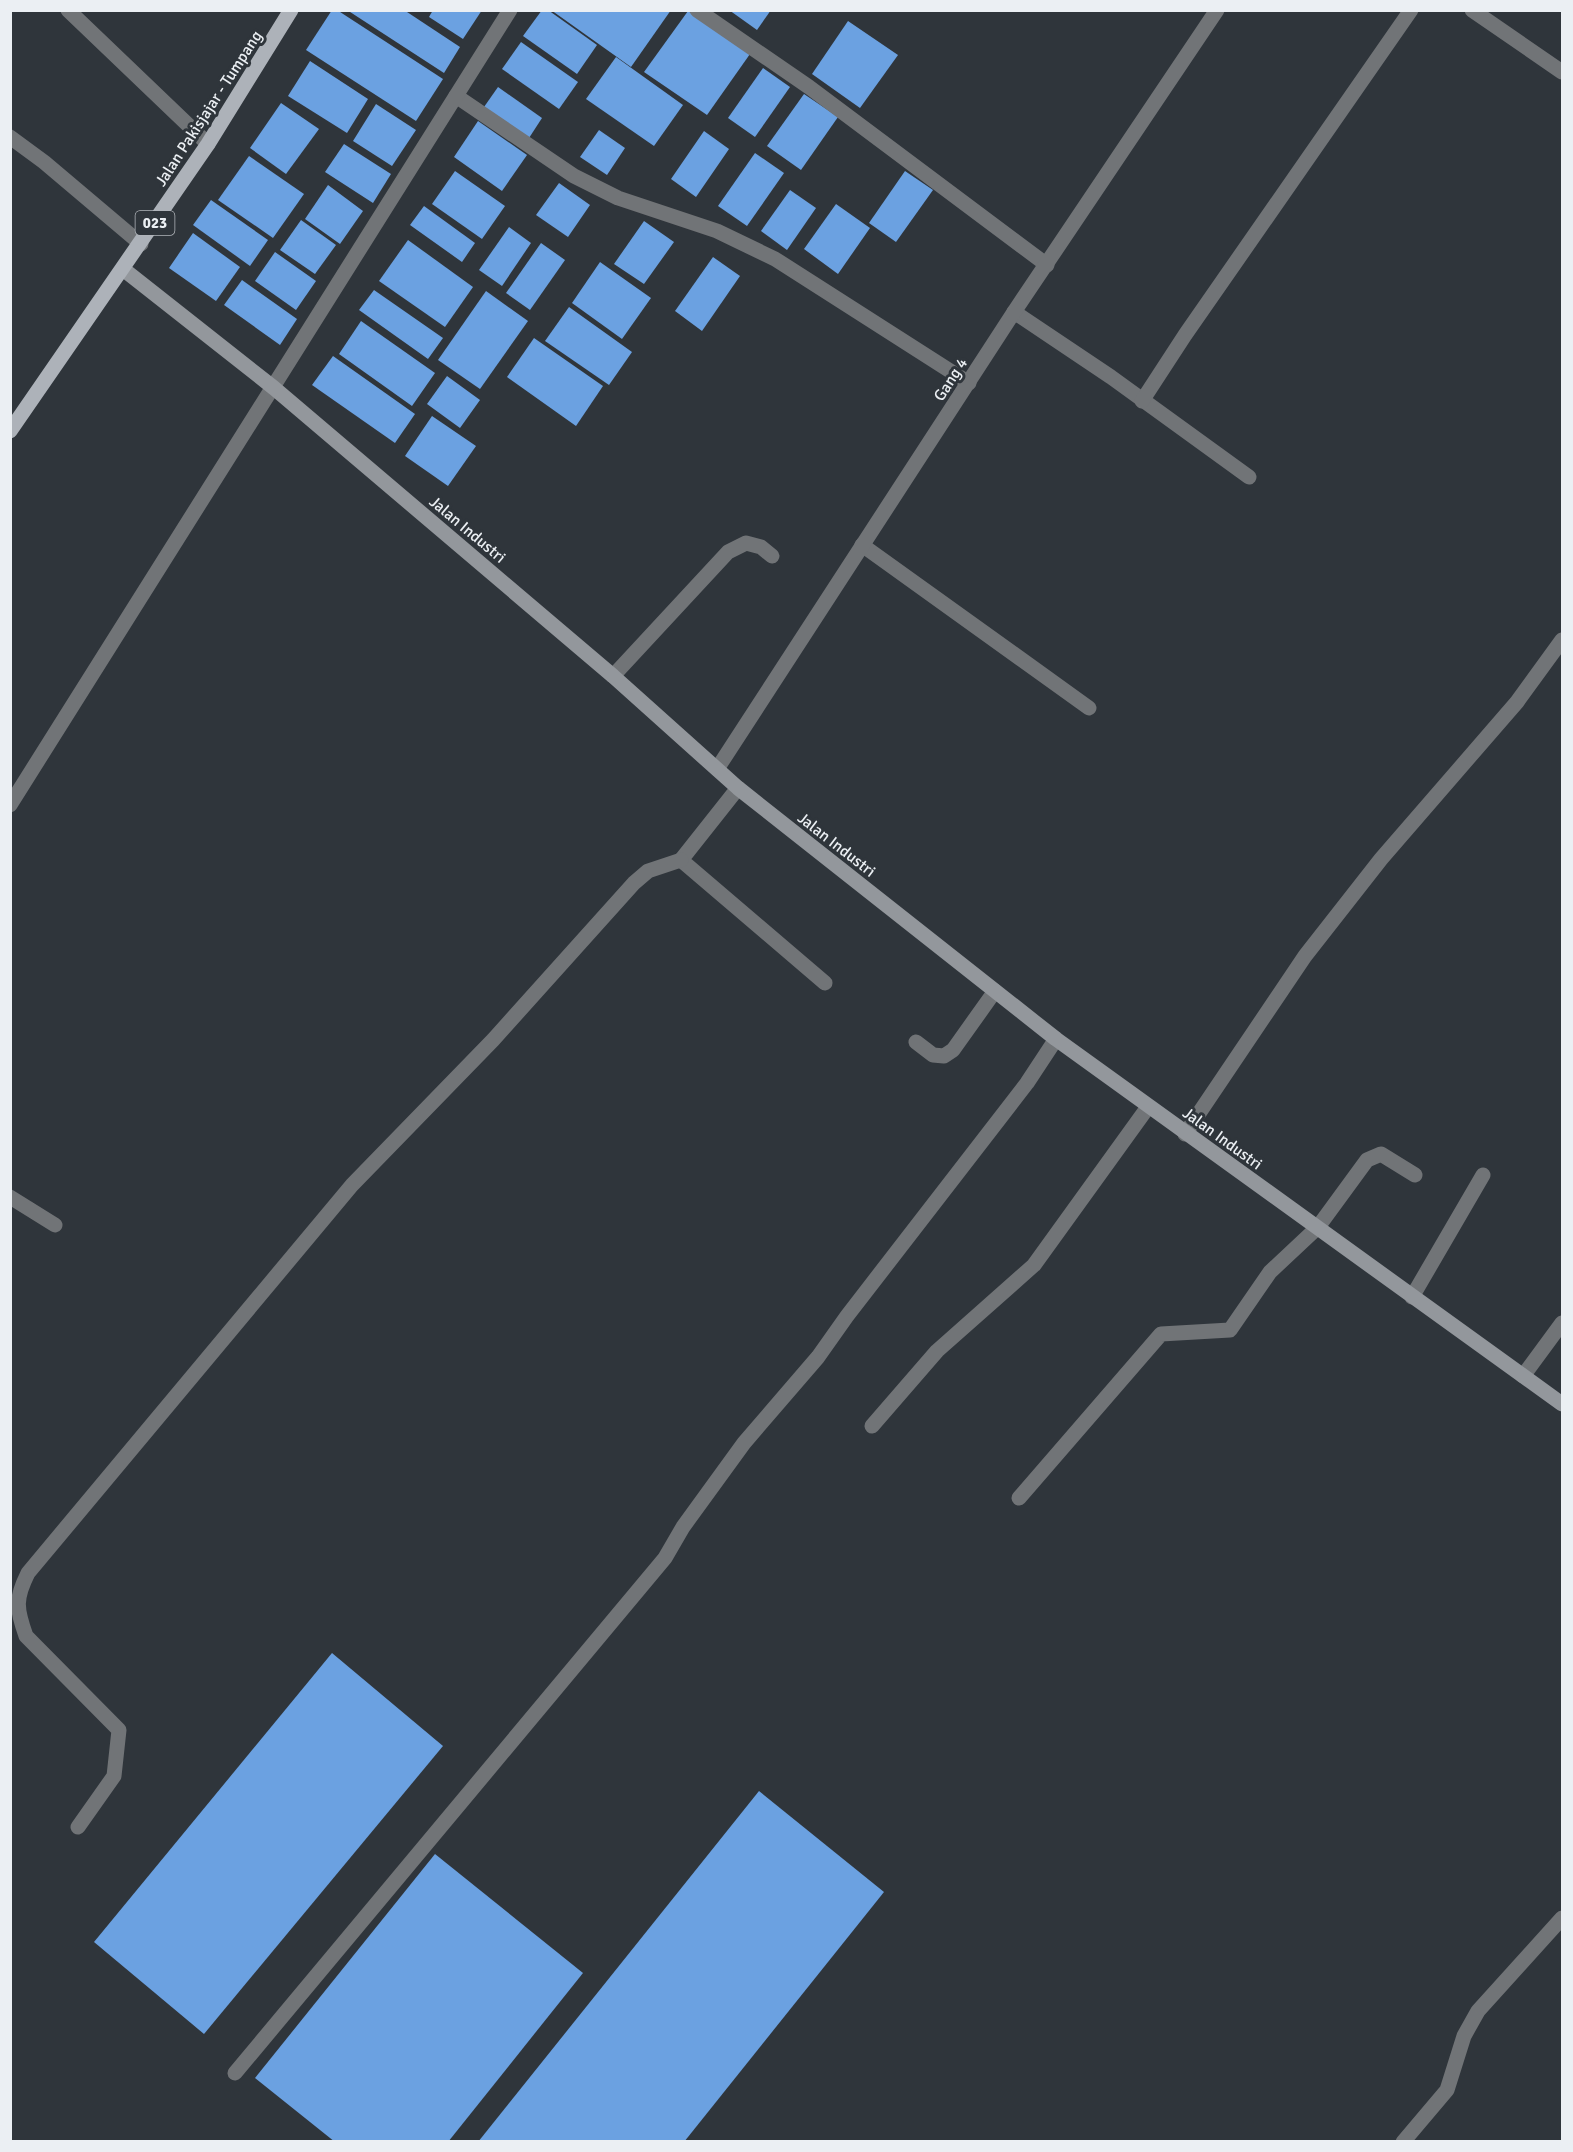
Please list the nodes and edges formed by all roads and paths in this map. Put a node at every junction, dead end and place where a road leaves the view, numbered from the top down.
1 (68, 10) edge
2 (291, 10) edge
3 (510, 10) edge
4 (697, 10) edge
5 (1218, 10) edge
6 (1411, 10) edge
7 (1472, 10) edge
8 (1563, 72) edge
9 (456, 96) junction
10 (10, 137) edge
11 (208, 144) junction
12 (141, 244) junction
13 (1047, 266) junction
14 (123, 269) junction
15 (1014, 312) junction
16 (969, 383) junction
17 (273, 388) junction
18 (1142, 401) junction
19 (10, 431) edge
20 (1249, 477) dead end
21 (862, 545) junction
22 (772, 556) dead end
23 (1563, 640) edge
24 (613, 676) junction
25 (1089, 708) dead end
26 (717, 769) junction
27 (738, 788) junction
28 (10, 805) edge
29 (681, 860) junction
30 (825, 983) dead end
31 (995, 991) junction
32 (1056, 1040) junction
33 (916, 1042) dead end
34 (1148, 1107) junction
35 (1185, 1134) junction
36 (1415, 1175) dead end
37 (1483, 1175) dead end
38 (10, 1197) edge
39 (55, 1225) dead end
40 (1318, 1227) junction
41 (1412, 1297) junction
42 (1563, 1323) edge
43 (1523, 1376) junction
44 (1563, 1404) edge
45 (872, 1426) dead end
46 (1018, 1498) dead end
47 (78, 1827) dead end
48 (1563, 1918) edge
49 (235, 2073) dead end
50 (1403, 2142) edge

1 - 11 street
2 - 11 main road, Jalan Pakisjajar - Tumpang / 023
3 - 9 street
4 - 13 street
5 - 13 street, Gang 4
6 - 18 street
7 - 8 street
9 - 16 street
9 - 17 street
10 - 12 street
11 - 12 main road, Jalan Pakisjajar - Tumpang / 023
12 - 14 main road, Jalan Pakisjajar - Tumpang / 023
13 - 15 street, Gang 4
14 - 17 street, Jalan Industri
14 - 19 main road, Jalan Pakisjajar - Tumpang / 023
15 - 16 street, Gang 4
15 - 18 street
16 - 21 street, Gang 4
17 - 24 street, Jalan Industri
17 - 28 street
18 - 20 street
21 - 25 street
21 - 26 street, Gang 4
22 - 24 street
23 - 35 street
24 - 26 street, Jalan Industri
26 - 27 street, Jalan Industri
27 - 29 street
27 - 31 street, Jalan Industri
29 - 30 street
29 - 47 street
31 - 32 street, Jalan Industri
31 - 33 street
32 - 34 street, Jalan Industri
32 - 49 street
34 - 35 street, Jalan Industri
34 - 45 street
35 - 40 street, Jalan Industri
36 - 40 street
37 - 41 street
38 - 39 street
40 - 41 street, Jalan Industri
40 - 46 street
41 - 43 street, Jalan Industri
42 - 43 street
43 - 44 street, Jalan Industri
48 - 50 street

